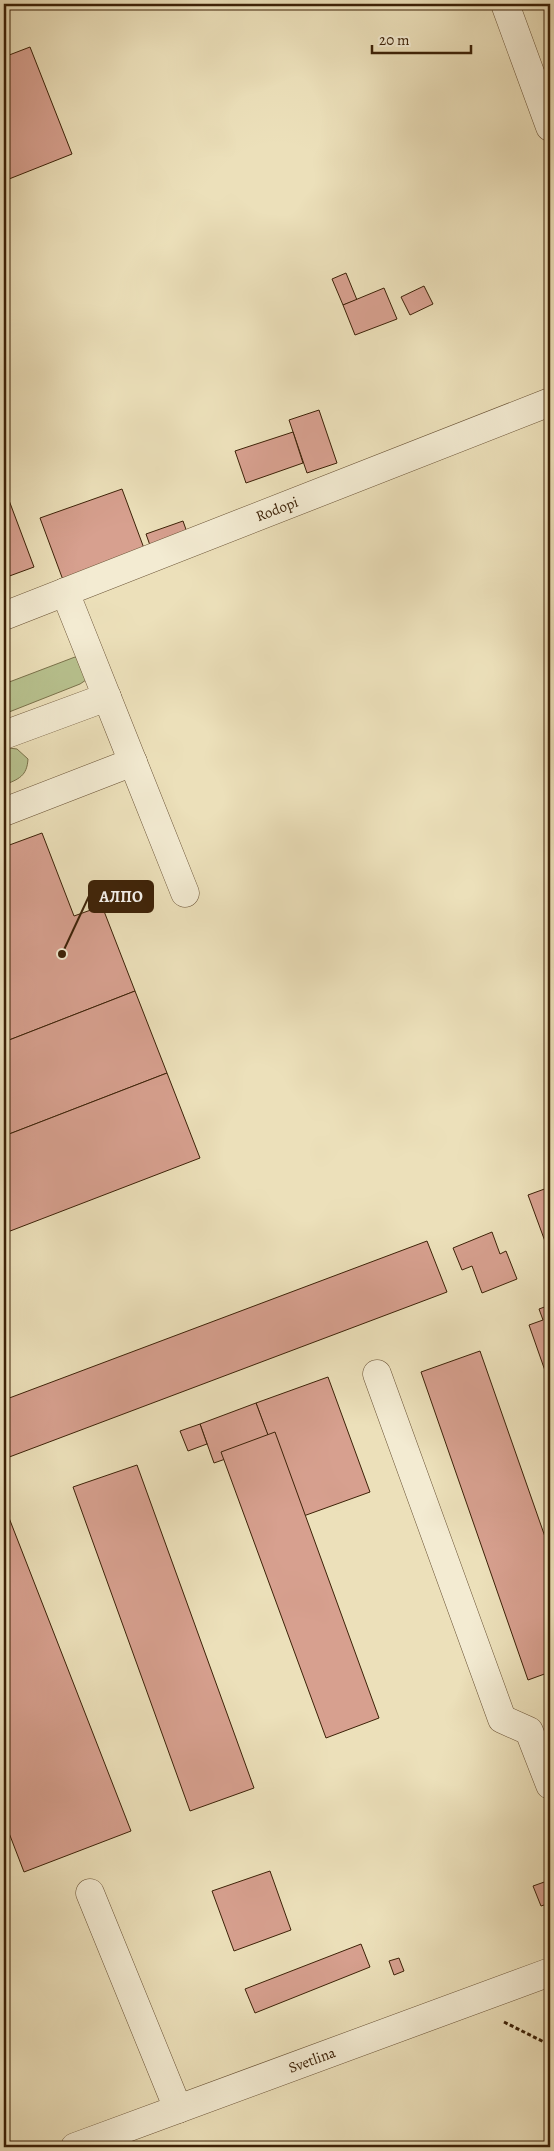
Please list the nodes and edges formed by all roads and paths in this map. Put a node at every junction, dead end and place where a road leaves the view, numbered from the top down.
1 (505, 4) edge
2 (550, 127) edge
3 (550, 402) edge
4 (65, 592) junction
5 (4, 616) edge
6 (107, 697) junction
7 (4, 736) edge
8 (133, 762) junction
9 (4, 812) edge
10 (185, 893) dead end
11 (377, 1374) dead end
12 (550, 1785) edge
13 (90, 1893) dead end
14 (550, 1972) edge
15 (468, 2003) junction
16 (550, 2046) edge
17 (178, 2109) junction
18 (75, 2147) edge

1 - 2 street
3 - 4 street, Rodopi
4 - 5 street, Rodopi
4 - 6 street
6 - 7 street
6 - 8 street
8 - 9 street
8 - 10 street
11 - 12 street
13 - 17 street
14 - 15 street, Svetlina
15 - 16 path
15 - 17 street, Svetlina
17 - 18 street, Svetlina

